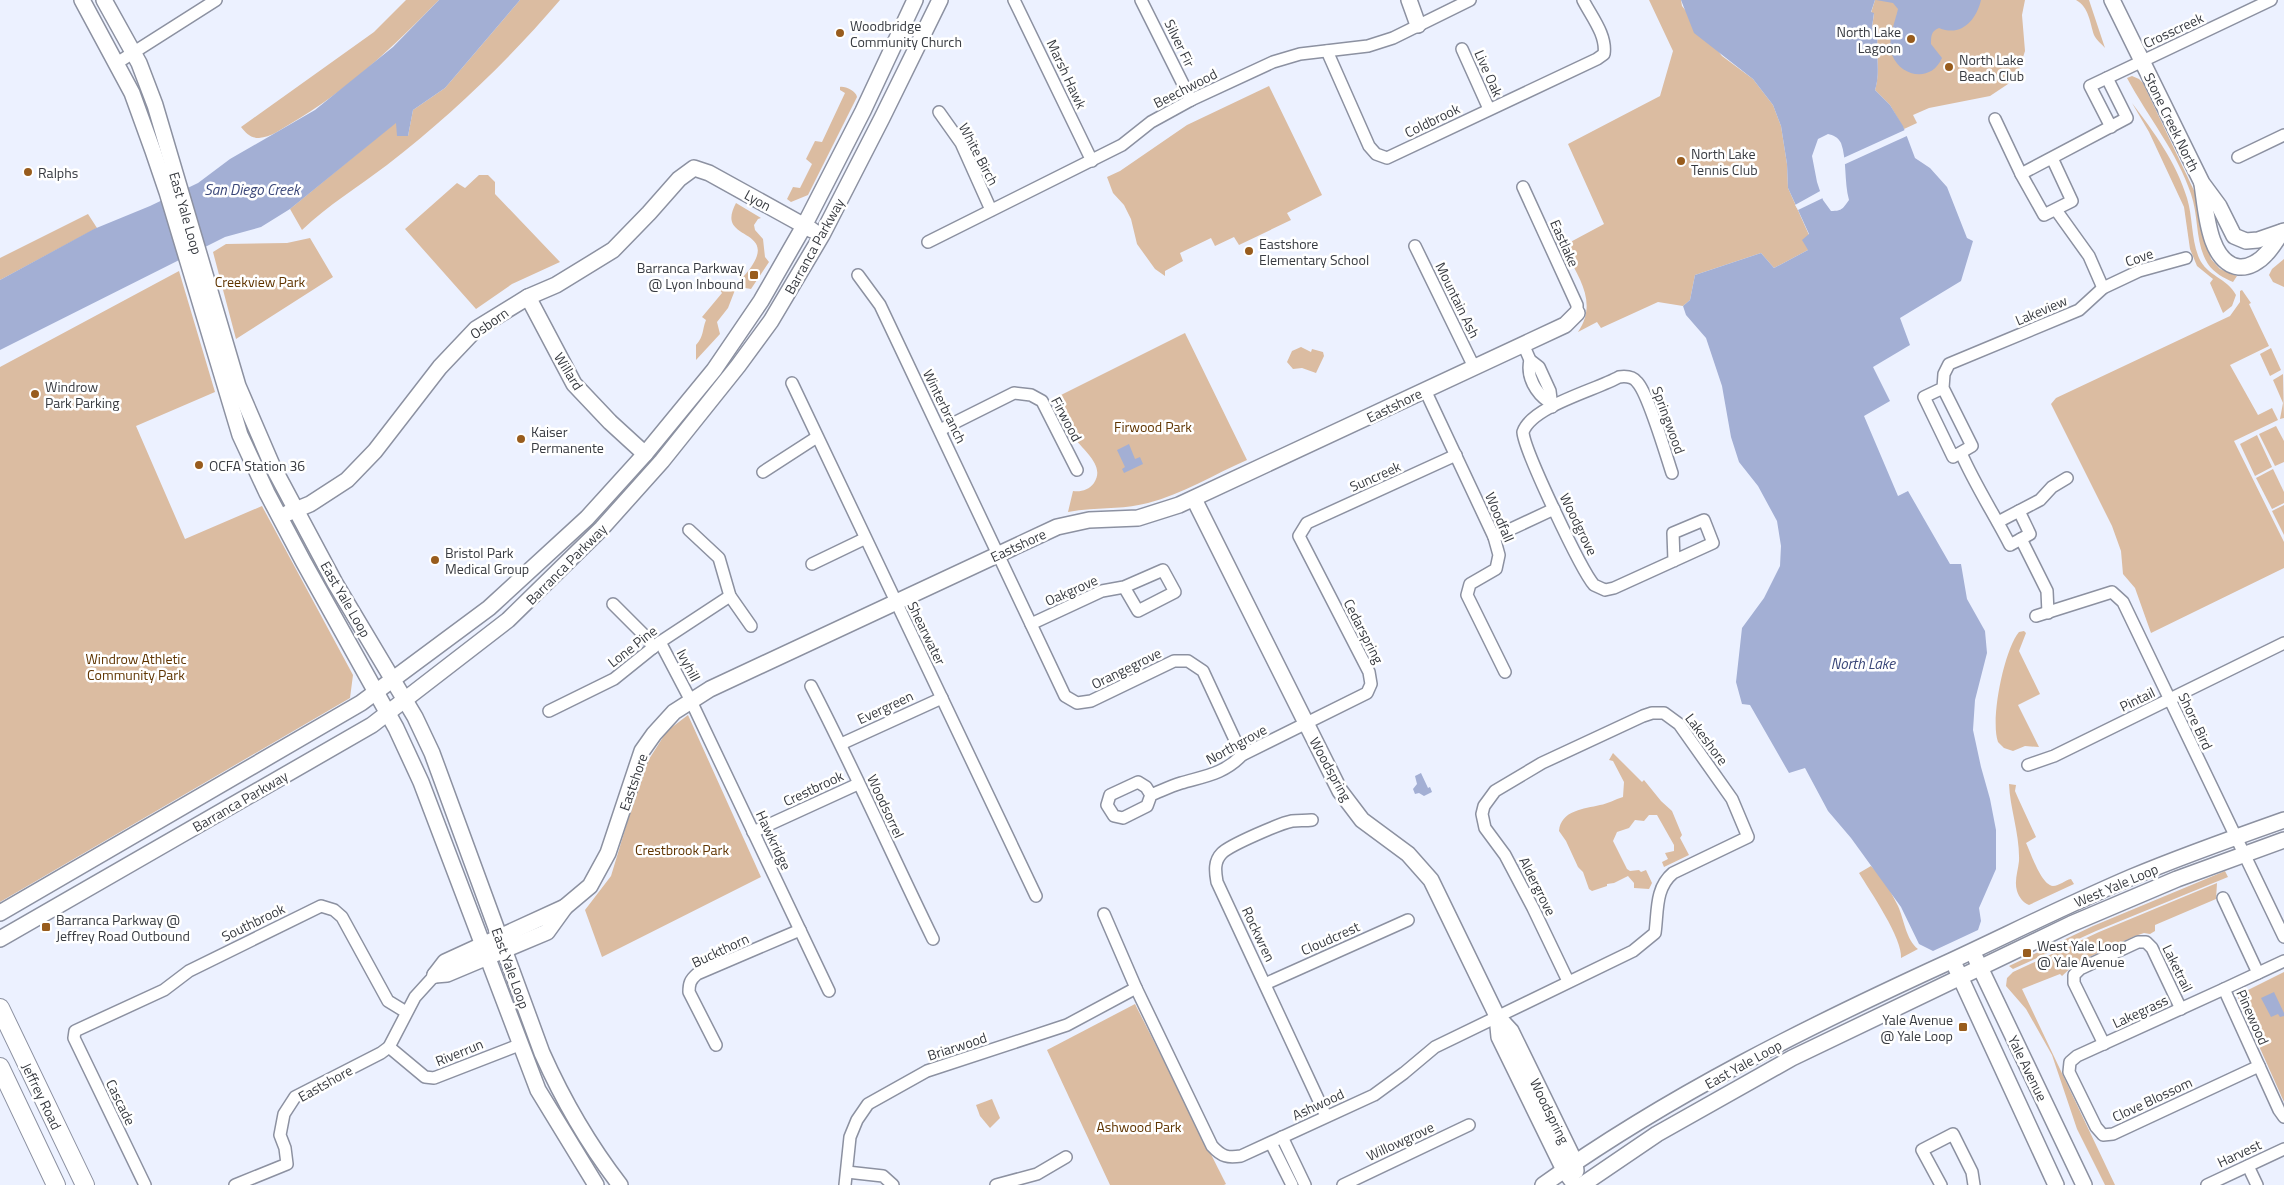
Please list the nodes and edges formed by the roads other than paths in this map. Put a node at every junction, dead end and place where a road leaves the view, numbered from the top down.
1 (82, 0) edge
2 (104, 0) edge
3 (216, 0) edge
4 (915, 0) edge
5 (940, 0) edge
6 (1014, 0) edge
7 (1141, 0) edge
8 (1409, 0) edge
9 (1470, 0) edge
10 (1583, 0) edge
11 (2112, 0) edge
12 (2271, 0) edge
13 (1418, 26) junction
14 (1462, 49) dead end
15 (1327, 51) junction
16 (134, 53) junction
17 (2142, 61) junction
18 (117, 63) junction
19 (2107, 78) junction
20 (1191, 100) junction
21 (1489, 109) junction
22 (939, 112) dead end
23 (1994, 119) dead end
24 (2111, 127) junction
25 (2284, 134) edge
26 (2238, 157) dead end
27 (2052, 158) junction
28 (1092, 161) junction
29 (694, 168) joint
30 (2021, 174) junction
31 (2202, 183) junction
32 (1523, 187) dead end
33 (173, 189) junction
34 (991, 210) junction
35 (2056, 210) junction
36 (804, 226) junction
37 (2283, 232) edge
38 (822, 235) junction
39 (928, 242) dead end
40 (1415, 246) dead end
41 (2186, 258) dead end
42 (194, 264) junction
43 (858, 275) dead end
44 (2103, 288) junction
45 (528, 297) junction
46 (1576, 313) joint
47 (1523, 344) junction
48 (1474, 367) junction
49 (792, 384) dead end
50 (1943, 388) junction
51 (1424, 390) junction
52 (1551, 404) junction
53 (940, 430) junction
54 (817, 437) junction
55 (1961, 453) junction
56 (645, 454) junction
57 (1456, 455) junction
58 (1077, 470) dead end
59 (763, 472) dead end
60 (1672, 473) dead end
61 (2067, 478) dead end
62 (1194, 499) junction
63 (1554, 509) junction
64 (296, 510) junction
65 (2019, 511) junction
66 (280, 516) junction
67 (1998, 522) junction
68 (1307, 523) joint
69 (689, 530) dead end
70 (1494, 537) junction
71 (864, 538) junction
72 (2021, 539) junction
73 (998, 554) junction
74 (1674, 561) dead end
75 (812, 564) dead end
76 (1124, 587) dead end
77 (730, 596) junction
78 (896, 603) junction
79 (613, 604) dead end
80 (2048, 613) junction
81 (2036, 616) dead end
82 (1031, 624) junction
83 (751, 626) dead end
84 (2284, 643) edge
85 (657, 645) junction
86 (1505, 672) dead end
87 (394, 680) junction
88 (811, 686) dead end
89 (377, 692) junction
90 (942, 698) junction
91 (405, 700) junction
92 (2169, 700) junction
93 (691, 701) junction
94 (549, 711) dead end
95 (389, 712) junction
96 (1306, 724) junction
97 (841, 744) junction
98 (1242, 755) junction
99 (2028, 764) dead end
100 (858, 784) junction
101 (1151, 795) dead end
102 (1484, 806) joint
103 (1312, 820) dead end
104 (2284, 820) edge
105 (753, 832) junction
106 (2234, 837) junction
107 (2284, 840) edge
108 (2243, 854) junction
109 (1036, 896) dead end
110 (2223, 898) dead end
111 (0, 913) edge
112 (1104, 914) dead end
113 (1408, 920) dead end
114 (800, 930) junction
115 (1655, 933) joint
116 (2284, 937) edge
117 (0, 939) edge
118 (933, 939) dead end
119 (502, 943) junction
120 (1972, 950) junction
121 (485, 951) junction
122 (1953, 960) junction
123 (2284, 961) edge
124 (1980, 968) junction
125 (2258, 973) junction
126 (435, 975) joint
127 (1960, 977) junction
128 (1568, 981) junction
129 (1265, 984) junction
130 (1136, 988) junction
131 (2224, 989) junction
132 (829, 991) dead end
133 (0, 1008) edge
134 (2181, 1009) junction
135 (406, 1012) junction
136 (1497, 1016) junction
137 (75, 1031) joint
138 (2104, 1044) junction
139 (519, 1045) junction
140 (716, 1045) dead end
141 (389, 1047) junction
142 (2070, 1062) joint
143 (0, 1066) edge
144 (2259, 1066) junction
145 (1326, 1116) junction
146 (2284, 1117) edge
147 (1469, 1125) dead end
148 (1282, 1137) junction
149 (1271, 1142) junction
150 (2284, 1148) edge
151 (1066, 1156) dead end
152 (1570, 1166) junction
153 (2248, 1166) junction
154 (847, 1172) junction
155 (56, 1185) edge
156 (85, 1185) edge
157 (145, 1185) edge
158 (235, 1185) edge
159 (596, 1185) edge
160 (620, 1185) edge
161 (845, 1185) edge
162 (893, 1185) edge
163 (996, 1185) edge
164 (1292, 1185) edge
165 (1305, 1185) edge
166 (1343, 1185) edge
167 (1543, 1185) edge
168 (1576, 1185) edge
169 (1582, 1185) edge
170 (1941, 1185) edge
171 (1974, 1185) edge
172 (2056, 1185) edge
173 (2084, 1185) edge
174 (2207, 1185) edge
175 (2257, 1185) edge

1 - 18 main road, East Yale Loop
2 - 16 main road, East Yale Loop
3 - 16 street
4 - 36 main road, Barranca Parkway
5 - 38 main road, Barranca Parkway
6 - 28 street, Marsh Hawk
7 - 20 street, Silver Fir
8 - 13 main road
9 - 13 street, Beechwood
10 - 21 street, Coldbrook
11 - 17 main road, Stone Creek North
12 - 17 street, Crosscreek
13 - 15 street, Beechwood
14 - 21 street, Live Oak
15 - 20 street, Beechwood
15 - 21 street, Coldbrook
16 - 18 street
16 - 33 main road, East Yale Loop
17 - 19 street
17 - 31 main road, Stone Creek North
18 - 33 main road, East Yale Loop
19 - 24 street
19 - 24 street
20 - 28 street, Beechwood
22 - 34 street, White Birch
23 - 30 street
24 - 27 street
25 - 26 street
27 - 30 street
27 - 35 street
28 - 34 street, Beechwood
29 - 36 main road, Lyon
29 - 45 main road, Osborn
30 - 35 street
31 - 37 main road, Stone Creek North
31 - 37 main road, Stone Creek North
32 - 46 street, Eastlake
33 - 42 main road, East Yale Loop
34 - 39 street, Beechwood
35 - 44 street
36 - 38 main road, Lyon
36 - 56 main road, Barranca Parkway
38 - 91 main road, Barranca Parkway
40 - 48 street, Mountain Ash
41 - 44 street, Cove
42 - 64 main road, East Yale Loop
42 - 66 main road, East Yale Loop
43 - 53 street, Winterbranch
44 - 50 street, Lakeview
45 - 56 main road, Willard
45 - 64 main road, Osborn
46 - 47 main road, Eastshore
47 - 48 main road, Eastshore
47 - 52 street
48 - 51 main road, Eastshore
49 - 54 street, Shearwater
50 - 55 street
50 - 55 street
51 - 57 street, Woodfall
51 - 62 main road, Eastshore
52 - 60 street, Springwood
52 - 63 street, Woodgrove
53 - 58 street, Firwood
53 - 73 street, Winterbranch
54 - 59 street
54 - 71 street, Shearwater
55 - 67 street
56 - 87 main road, Barranca Parkway
57 - 68 street, Suncreek
57 - 70 street, Woodfall
61 - 65 street
62 - 73 main road, Eastshore
62 - 96 main road, Woodspring
63 - 70 street
63 - 74 street, Woodgrove
64 - 66 main road, Osborn
64 - 87 main road, East Yale Loop
65 - 67 street
65 - 72 street
66 - 89 main road, East Yale Loop
67 - 72 street
68 - 96 street, Cedarspring
69 - 77 street
70 - 86 street, Woodfall
71 - 75 street
71 - 78 street, Shearwater
72 - 80 street
73 - 78 main road, Eastshore
73 - 82 street, Orangegrove
76 - 82 street, Oakgrove
77 - 83 street
77 - 85 street, Lone Pine
78 - 90 street, Shearwater
78 - 93 main road, Eastshore
79 - 85 street, Ivyhill
80 - 81 street, Shore Bird
80 - 92 street, Shore Bird
82 - 98 street, Orangegrove
84 - 92 street, Pintail
85 - 93 street, Ivyhill
85 - 94 street, Lone Pine
87 - 89 main road, Barranca Parkway
87 - 91 main road, East Yale Loop
88 - 97 street, Woodsorrel
89 - 95 main road, East Yale Loop
89 - 111 main road, Barranca Parkway
90 - 97 street, Evergreen
90 - 109 street, Shearwater
91 - 95 main road, Barranca Parkway
91 - 119 main road, East Yale Loop
92 - 99 street, Pintail
92 - 106 street, Shore Bird
93 - 105 street, Hawkridge
93 - 119 main road, Eastshore
95 - 117 main road, Barranca Parkway
95 - 121 main road, East Yale Loop
96 - 98 street, Northgrove
96 - 136 main road, Woodspring
97 - 100 street, Woodsorrel
98 - 101 street, Northgrove
100 - 105 street, Crestbrook
100 - 118 street, Woodsorrel
102 - 115 street, Lakeshore
102 - 128 street, Aldergrove
103 - 129 street, Rockwren
104 - 106 main road, West Yale Loop
105 - 114 street, Hawkridge
106 - 108 street, Shore Bird
106 - 120 main road, West Yale Loop
107 - 108 main road, West Yale Loop
108 - 116 street, Shore Bird
108 - 124 main road, West Yale Loop
110 - 125 street
112 - 130 street, Ashwood
113 - 129 street, Cloudcrest
114 - 132 street, Hawkridge
114 - 140 street, Buckthorn
115 - 128 street, Ashwood
119 - 121 main road, Eastshore
119 - 160 main road, East Yale Loop
120 - 122 main road, West Yale Loop
120 - 124 main road, Yale Avenue
121 - 126 main road, Eastshore
121 - 139 main road, East Yale Loop
122 - 127 main road, Yale Avenue
122 - 152 main road, East Yale Loop
123 - 125 street, Pinewood
124 - 127 main road, East Yale Loop
124 - 173 main road, Yale Avenue
125 - 131 street, Pinewood
126 - 135 street, Eastshore
127 - 169 main road, East Yale Loop
127 - 172 main road, Yale Avenue
128 - 136 street, Ashwood
129 - 145 street, Rockwren
130 - 149 street, Ashwood
130 - 154 street, Briarwood
131 - 134 street, Lakegrass
131 - 144 street, Pinewood
133 - 156 main road, Jeffrey Road
134 - 138 street, Lakegrass
134 - 138 street, Laketrail
135 - 137 street, Southbrook
135 - 141 street, Eastshore
136 - 145 street, Ashwood
136 - 152 main road, Woodspring
137 - 157 street, Cascade
138 - 142 street, Lakegrass
139 - 141 street, Riverrun
139 - 159 main road, East Yale Loop
141 - 158 street, Eastshore
142 - 144 street, Clove Blossom
143 - 155 main road, Jeffrey Road
144 - 146 street, Pinewood
145 - 148 street, Ashwood
147 - 166 street, Willowgrove
148 - 149 street, Ashwood
148 - 165 street
149 - 164 street
150 - 153 street, Harvest
151 - 163 street
152 - 167 main road, East Yale Loop
152 - 168 main road, Woodspring
153 - 174 street, Harvest
153 - 175 street
154 - 161 street, Briarwood
154 - 162 street
170 - 171 street

